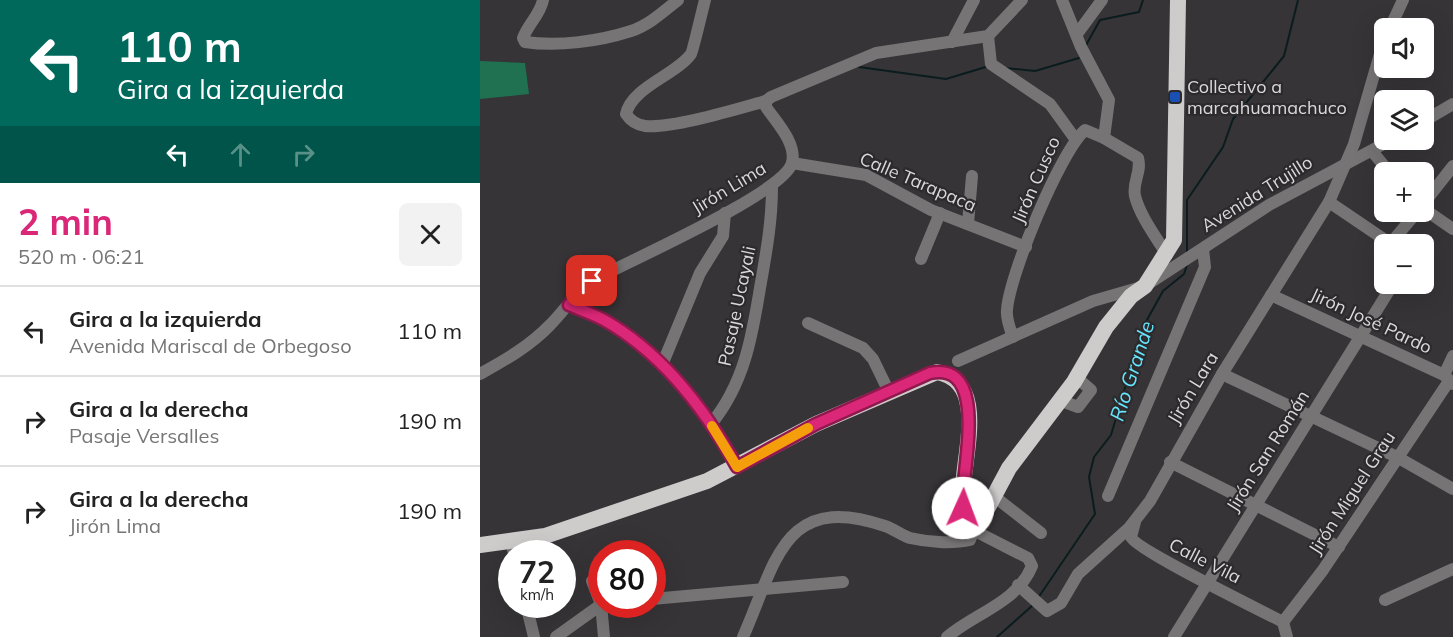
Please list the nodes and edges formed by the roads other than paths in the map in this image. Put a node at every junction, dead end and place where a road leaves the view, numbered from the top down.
1 (543, 0) edge
2 (678, 0) edge
3 (705, 0) edge
4 (974, 0) edge
5 (1022, 0) edge
6 (1062, 0) edge
7 (1102, 0) edge
8 (1178, 0) edge
9 (1403, 0) edge
10 (1395, 18) edge
11 (1077, 34) junction
12 (988, 36) junction
13 (952, 42) junction
14 (1374, 76) edge
15 (766, 101) junction
16 (1453, 104) edge
17 (1434, 115) edge
18 (1104, 138) junction
19 (1077, 140) junction
20 (1372, 151) joint
21 (1381, 162) edge
22 (792, 163) junction
23 (1345, 163) junction
24 (1453, 166) edge
25 (972, 176) dead end
26 (772, 187) junction
27 (1434, 191) edge
28 (1329, 202) junction
29 (725, 213) junction
30 (940, 213) junction
31 (1434, 216) edge
32 (1409, 222) edge
33 (968, 224) junction
34 (1453, 229) edge
35 (1376, 234) edge
36 (1399, 234) edge
37 (1026, 247) junction
38 (1201, 250) junction
39 (1173, 259) junction
40 (921, 260) dead end
41 (1145, 286) junction
42 (1271, 294) junction
43 (1387, 294) edge
44 (569, 305) junction
45 (808, 323) dead end
46 (1361, 336) junction
47 (1013, 337) junction
48 (1453, 356) edge
49 (662, 365) junction
50 (954, 369) junction
51 (480, 374) edge
52 (1222, 374) junction
53 (1448, 380) edge
54 (889, 392) junction
55 (1310, 417) junction
56 (711, 424) junction
57 (1397, 457) junction
58 (1170, 462) junction
59 (737, 467) junction
60 (1453, 489) edge
61 (1108, 496) dead end
62 (995, 497) junction
63 (1256, 504) junction
64 (1136, 519) junction
65 (977, 523) junction
66 (1041, 533) dead end
67 (533, 540) edge
68 (480, 545) edge
69 (498, 546) edge
70 (1339, 547) junction
71 (1453, 569) edge
72 (1208, 581) junction
73 (843, 582) dead end
74 (762, 588) junction
75 (1021, 588) junction
76 (666, 598) edge
77 (1385, 600) dead end
78 (588, 614) edge
79 (529, 618) edge
80 (602, 618) edge
81 (1283, 622) junction
82 (534, 637) edge
83 (556, 637) edge
84 (604, 637) edge
85 (743, 637) edge
86 (947, 637) edge
87 (1174, 637) edge
88 (1287, 637) edge

1 - 2 street
3 - 15 street
4 - 13 street
5 - 12 street
6 - 11 street
7 - 11 street
8 - 39 highway
9 - 10 street
11 - 18 street
12 - 13 street
12 - 19 street, Jirón Cusco
13 - 15 street
14 - 23 street, Jirón Lara
15 - 22 street, Jirón Lima
16 - 17 street
18 - 19 street
18 - 39 street
19 - 37 street, Jirón Cusco
20 - 21 street
20 - 23 street, Avenida Trujillo
22 - 26 street, Jirón Lima
22 - 30 street, Calle Tarapaca
23 - 28 street, Jirón Lara
23 - 38 street, Avenida Trujillo
24 - 27 street
25 - 33 street
26 - 29 street, Jirón Lima
26 - 56 street, Pasaje Ucayali
28 - 35 street
28 - 42 street, Jirón Lara
29 - 44 street, Jirón Lima
29 - 49 street
30 - 33 street, Calle Tarapaca
30 - 40 street
31 - 34 street
32 - 36 street
33 - 37 street, Calle Tarapaca
37 - 47 street, Jirón Cusco
38 - 39 street, Avenida Trujillo
38 - 61 street
39 - 41 highway
41 - 47 street
41 - 62 highway
42 - 46 street, Jirón José Pardo
42 - 52 street, Jirón Lara
43 - 46 street, Jirón San Román
44 - 49 street
44 - 51 street, Jirón Lima
45 - 54 street
46 - 53 street, Jirón José Pardo
46 - 55 street, Jirón San Román
47 - 50 street
48 - 53 street, Jirón Miguel Grau
49 - 56 street
50 - 54 highway
50 - 65 highway
52 - 55 street
52 - 58 street, Jirón Lara
53 - 57 street, Jirón Miguel Grau
54 - 59 highway
55 - 57 street
55 - 63 street, Jirón San Román
56 - 59 street
57 - 60 street
57 - 70 street, Jirón Miguel Grau
58 - 63 street
58 - 64 street, Jirón Lara
59 - 67 highway
62 - 65 highway
62 - 66 street
63 - 70 street
63 - 72 street, Jirón San Román
64 - 72 street, Calle Vila
64 - 75 street, Jirón Lara
65 - 74 street
65 - 75 street
68 - 69 highway
70 - 81 street, Jirón Miguel Grau
71 - 77 street
72 - 81 street, Calle Vila
72 - 87 street, Jirón San Román
73 - 74 street
74 - 76 street
74 - 85 street
75 - 86 street
78 - 83 street
79 - 82 street
80 - 84 street
81 - 88 street

